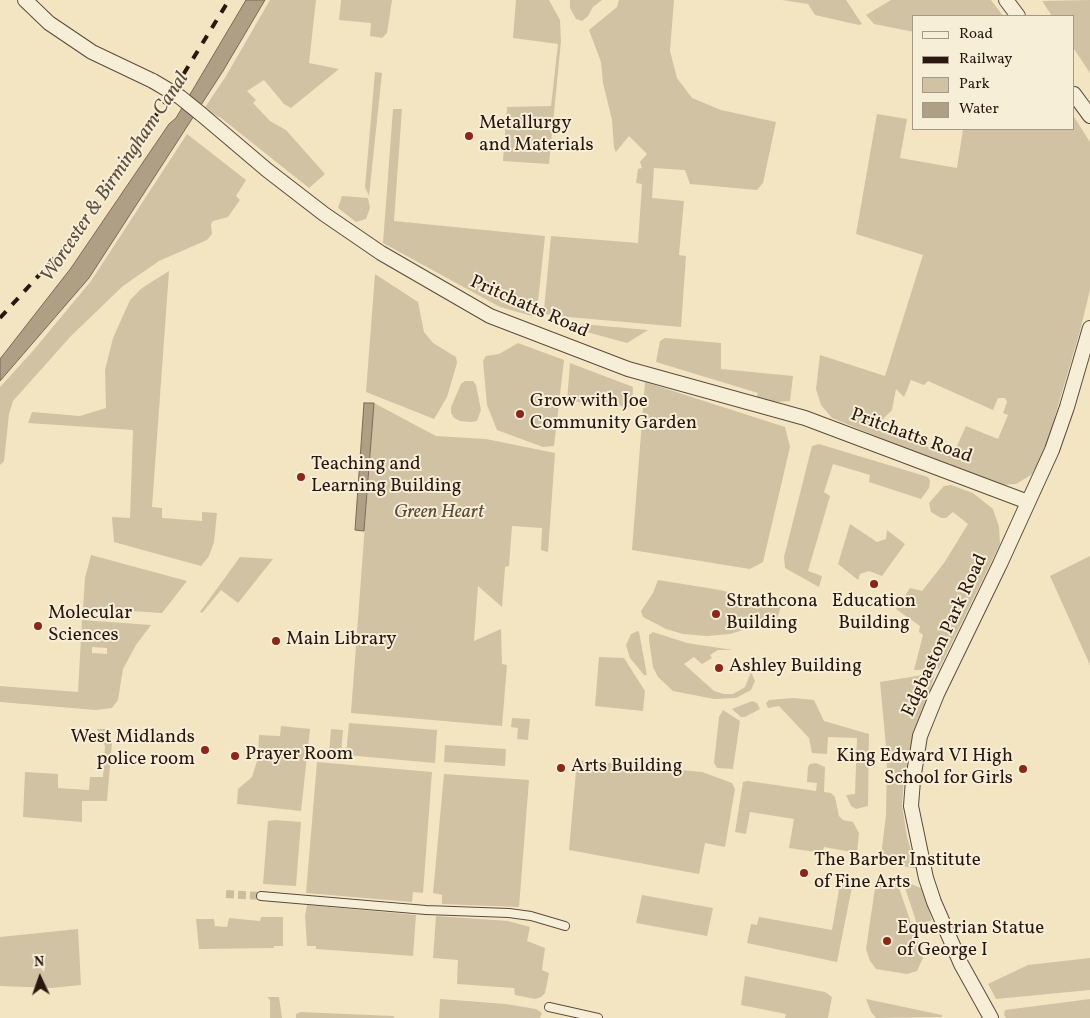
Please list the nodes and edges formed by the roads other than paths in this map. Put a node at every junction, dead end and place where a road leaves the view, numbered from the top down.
1 (25, 0) edge
2 (1006, 0) edge
3 (1017, 15) edge
4 (1075, 95) edge
5 (1090, 116) edge
6 (1090, 328) edge
7 (1028, 502) junction
8 (262, 896) tunnel mouth
9 (565, 926) dead end
10 (549, 1007) dead end
11 (598, 1018) edge
12 (991, 1018) edge

1 - 7 street, Pritchatts Road, bridge
2 - 3 street
4 - 5 street
6 - 7 street, Edgbaston Park Road
7 - 12 street, Edgbaston Park Road
8 - 9 street
10 - 11 street

